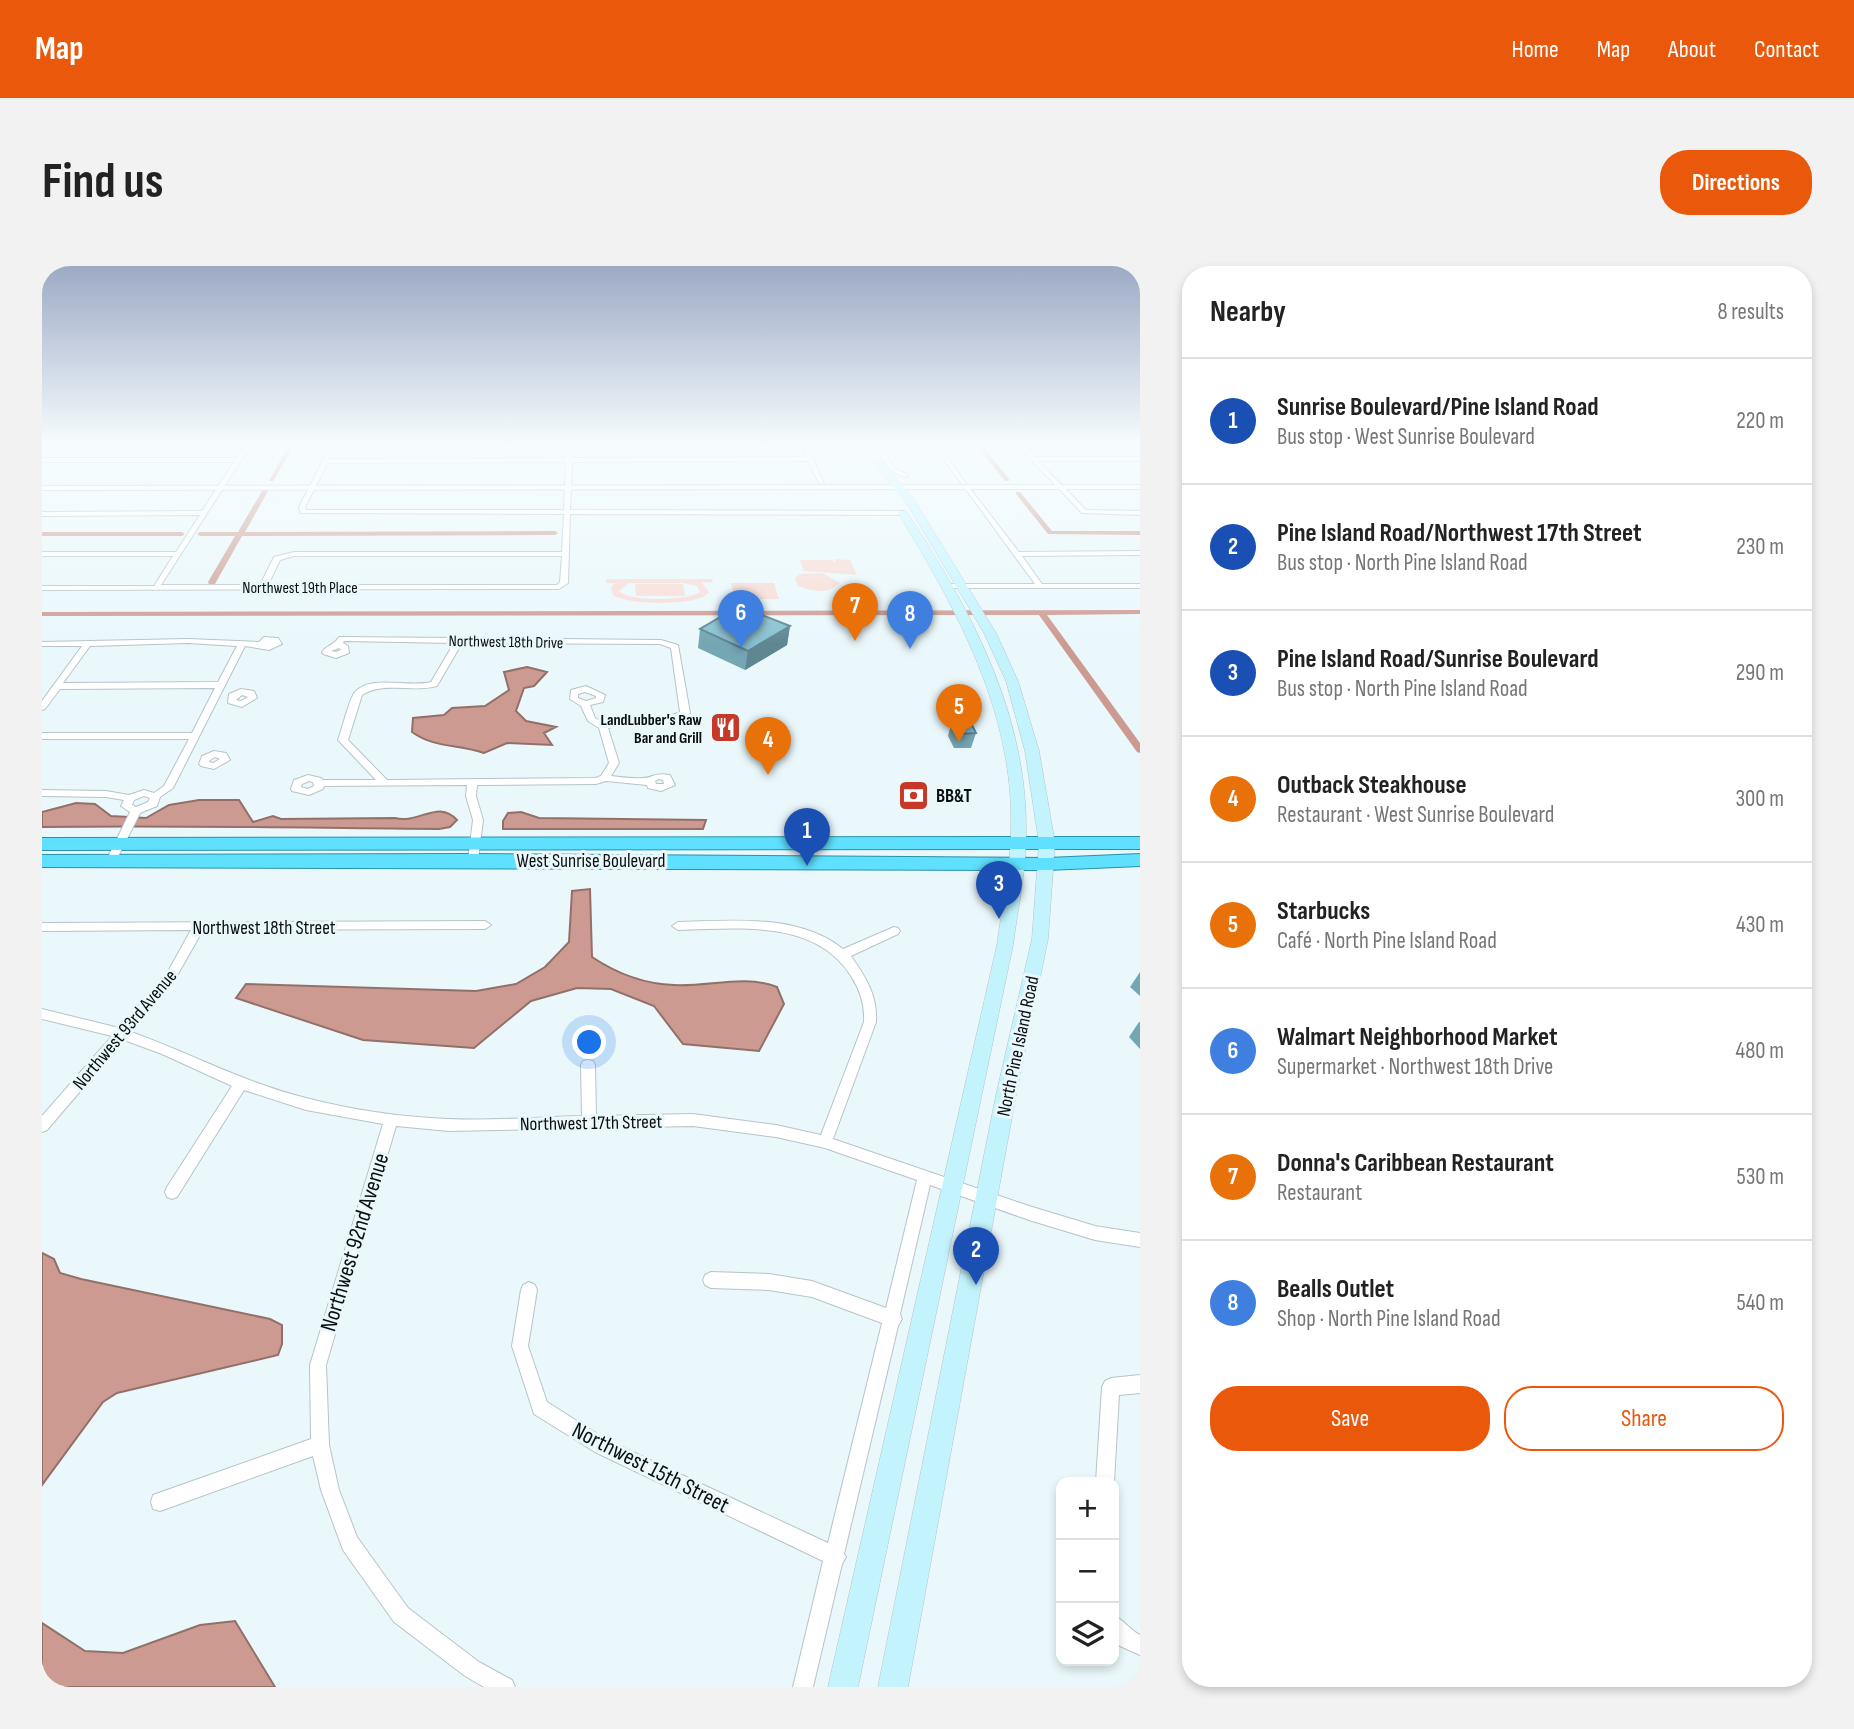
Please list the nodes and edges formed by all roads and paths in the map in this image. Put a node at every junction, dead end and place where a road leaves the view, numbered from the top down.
1 (303, 511) edge
2 (913, 511) edge
3 (985, 511) edge
4 (1083, 511) edge
5 (204, 513) joint
6 (904, 513) joint
7 (1140, 513) edge
8 (42, 514) edge
9 (568, 514) junction
10 (42, 554) edge
11 (178, 554) junction
12 (566, 554) junction
13 (1017, 554) junction
14 (1140, 554) edge
15 (286, 556) joint
16 (947, 586) junction
17 (962, 586) junction
18 (1140, 586) edge
19 (156, 587) junction
20 (264, 587) junction
21 (559, 587) joint
22 (1041, 587) junction
23 (42, 588) edge
24 (459, 641) junction
25 (340, 642) dead end
26 (43, 643) edge
27 (88, 643) junction
28 (242, 644) junction
29 (258, 645) dead end
30 (219, 685) junction
31 (57, 687) junction
32 (213, 698) junction
33 (230, 698) dead end
34 (585, 704) dead end
35 (42, 707) edge
36 (603, 727) junction
37 (42, 736) edge
38 (194, 736) junction
39 (204, 760) dead end
40 (181, 761) junction
41 (605, 778) junction
42 (472, 782) junction
43 (649, 782) dead end
44 (320, 783) dead end
45 (385, 783) junction
46 (42, 793) edge
47 (155, 796) junction
48 (130, 798) junction
49 (134, 813) junction
50 (1018, 843) junction
51 (1047, 843) junction
52 (1140, 843) edge
53 (42, 844) edge
54 (119, 845) junction
55 (474, 851) junction
56 (1140, 860) edge
57 (42, 861) edge
58 (1016, 863) junction
59 (1047, 863) junction
60 (485, 925) dead end
61 (678, 926) dead end
62 (42, 927) edge
63 (198, 928) junction
64 (894, 931) dead end
65 (842, 955) junction
66 (42, 1014) edge
67 (122, 1034) junction
68 (587, 1065) dead end
69 (241, 1084) junction
70 (391, 1120) junction
71 (589, 1120) junction
72 (42, 1126) edge
73 (825, 1142) junction
74 (925, 1177) junction
75 (951, 1186) junction
76 (172, 1192) dead end
77 (986, 1198) junction
78 (1140, 1240) edge
79 (711, 1280) dead end
80 (529, 1290) dead end
81 (894, 1319) junction
82 (1140, 1384) edge
83 (1111, 1387) joint
84 (320, 1445) junction
85 (1105, 1477) edge
86 (160, 1502) dead end
87 (836, 1557) junction
88 (1119, 1631) edge
89 (1140, 1645) edge
90 (505, 1687) edge
91 (803, 1687) edge
92 (842, 1687) edge
93 (893, 1687) edge

1 - 9 street
2 - 17 main road, North Pine Island Road
3 - 13 street
4 - 7 street
5 - 8 street
5 - 11 street
6 - 9 street
6 - 16 main road, North Pine Island Road
9 - 12 street
10 - 11 street
11 - 19 street
12 - 15 street
12 - 21 street
13 - 14 street
13 - 22 street
15 - 20 street
16 - 17 street
16 - 50 main road, North Pine Island Road
17 - 22 street
17 - 51 main road, North Pine Island Road
18 - 22 street
19 - 20 street, Northwest 19th Place
19 - 23 street, Northwest 19th Place
20 - 21 street, Northwest 19th Place
24 - 25 street, Northwest 18th Drive
24 - 36 street, Northwest 18th Drive
24 - 45 street
26 - 27 street
27 - 28 street
27 - 31 street
28 - 29 street
28 - 30 street
30 - 31 street
30 - 32 street
31 - 35 street
32 - 33 street
32 - 38 street
34 - 36 street
36 - 41 street
37 - 38 street
38 - 40 street
39 - 40 street
40 - 47 street
41 - 42 street
41 - 43 street
42 - 45 street
42 - 55 street
44 - 45 street
46 - 48 street
47 - 48 street
47 - 49 street
48 - 49 street
49 - 54 street
50 - 51 highway, West Sunrise Boulevard
50 - 55 highway, West Sunrise Boulevard
50 - 58 main road, North Pine Island Road
51 - 52 highway, West Sunrise Boulevard
51 - 59 main road, North Pine Island Road
53 - 54 highway, West Sunrise Boulevard
54 - 55 highway, West Sunrise Boulevard
54 - 57 highway, West Sunrise Boulevard
55 - 58 highway, West Sunrise Boulevard
56 - 59 highway, West Sunrise Boulevard
58 - 59 highway, West Sunrise Boulevard
58 - 75 main road, North Pine Island Road
59 - 77 main road, North Pine Island Road
60 - 63 street, Northwest 18th Street
61 - 65 street
62 - 63 street, Northwest 18th Street
63 - 67 street, Northwest 93rd Avenue
64 - 65 street
65 - 73 street
66 - 67 street, Northwest 17th Street
67 - 69 street, Northwest 17th Street
67 - 72 street, Northwest 93rd Avenue
68 - 71 street
69 - 70 street, Northwest 17th Street
69 - 76 street
70 - 71 street, Northwest 17th Street
70 - 84 street, Northwest 92nd Avenue
71 - 73 street, Northwest 17th Street
73 - 74 street, Northwest 17th Street
74 - 75 street, Northwest 17th Street
74 - 81 street
75 - 77 street, Northwest 17th Street
75 - 92 main road, North Pine Island Road
77 - 78 street, Northwest 17th Street
77 - 93 main road, North Pine Island Road
79 - 81 street
80 - 87 street, Northwest 15th Street
81 - 87 street
82 - 83 street
83 - 85 street
84 - 86 street
84 - 90 street, Northwest 92nd Avenue
87 - 91 street
88 - 89 street

